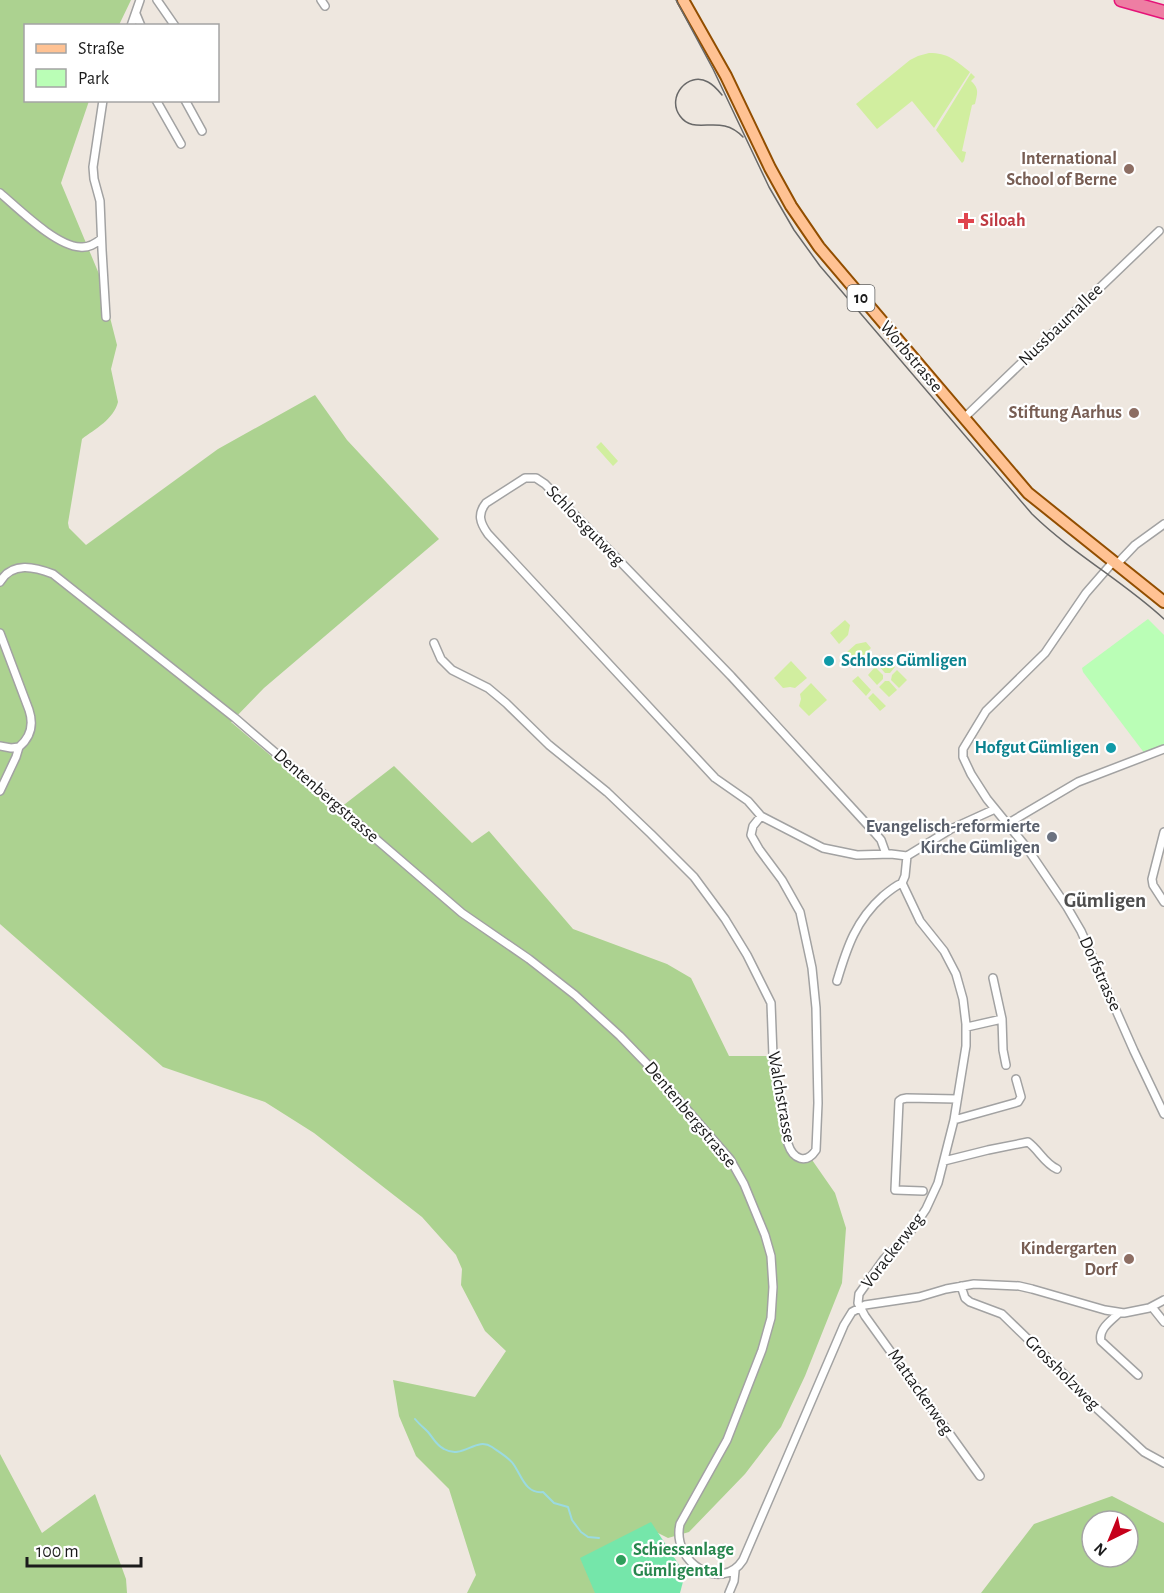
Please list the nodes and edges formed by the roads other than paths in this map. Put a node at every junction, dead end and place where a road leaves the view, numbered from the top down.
1 (140, 0) edge
2 (157, 0) edge
3 (683, 0) edge
4 (1121, 0) edge
5 (1142, 0) edge
6 (1164, 6) edge
7 (1164, 12) edge
8 (136, 14) junction
9 (132, 24) edge
10 (140, 24) edge
11 (174, 24) edge
12 (103, 102) edge
13 (157, 102) edge
14 (186, 102) edge
15 (202, 131) dead end
16 (181, 144) dead end
17 (0, 193) edge
18 (1159, 231) dead end
19 (101, 239) junction
20 (106, 317) dead end
21 (964, 418) junction
22 (1164, 524) edge
23 (1115, 563) junction
24 (0, 582) edge
25 (1164, 602) edge
26 (0, 633) edge
27 (434, 643) dead end
28 (0, 746) edge
29 (19, 747) junction
30 (1164, 749) edge
31 (0, 791) edge
32 (995, 809) junction
33 (761, 816) junction
34 (1007, 824) junction
35 (1164, 832) edge
36 (886, 854) junction
37 (907, 856) junction
38 (903, 883) junction
39 (1164, 902) edge
40 (993, 978) dead end
41 (837, 981) dead end
42 (1002, 1019) junction
43 (967, 1027) junction
44 (1006, 1065) dead end
45 (1016, 1078) dead end
46 (957, 1099) junction
47 (1164, 1114) edge
48 (954, 1120) junction
49 (944, 1161) junction
50 (1057, 1169) dead end
51 (923, 1191) dead end
52 (961, 1286) junction
53 (1164, 1300) edge
54 (861, 1307) junction
55 (1152, 1307) junction
56 (1119, 1313) junction
57 (1164, 1322) edge
58 (1138, 1375) dead end
59 (1164, 1463) edge
60 (980, 1476) dead end
61 (735, 1571) junction
62 (729, 1593) edge

1 - 8 street
2 - 11 street
3 - 21 main road, Worbstrasse / 10
4 - 7 highway
5 - 6 highway
8 - 9 street
8 - 10 street
12 - 19 street
13 - 16 street
14 - 15 street
17 - 19 street
18 - 21 street, Nussbaumallee
19 - 20 street
21 - 23 main road, Worbstrasse / 10
22 - 23 street
23 - 25 main road, Worbstrasse / 10
23 - 32 street, Dorfstrasse
24 - 61 street, Dentenbergstrasse
26 - 29 street
27 - 33 street, Walchstrasse
28 - 29 street
29 - 31 street
30 - 34 street
32 - 34 street, Dorfstrasse
32 - 37 street
33 - 36 street
33 - 36 street, Schlossgutweg
34 - 47 street, Dorfstrasse
35 - 39 street
36 - 37 street
37 - 38 street
38 - 41 street
38 - 43 street, Vorackerweg
40 - 42 street
42 - 43 street
42 - 44 street
43 - 46 street, Vorackerweg
45 - 48 street
46 - 48 street, Vorackerweg
46 - 51 street
48 - 49 street, Vorackerweg
49 - 50 street
49 - 54 street, Vorackerweg
52 - 54 street
52 - 56 street
52 - 59 street, Grossholzweg
53 - 55 street
54 - 60 street, Mattackerweg
54 - 61 street
55 - 56 street
55 - 57 street
56 - 58 street
61 - 62 street

